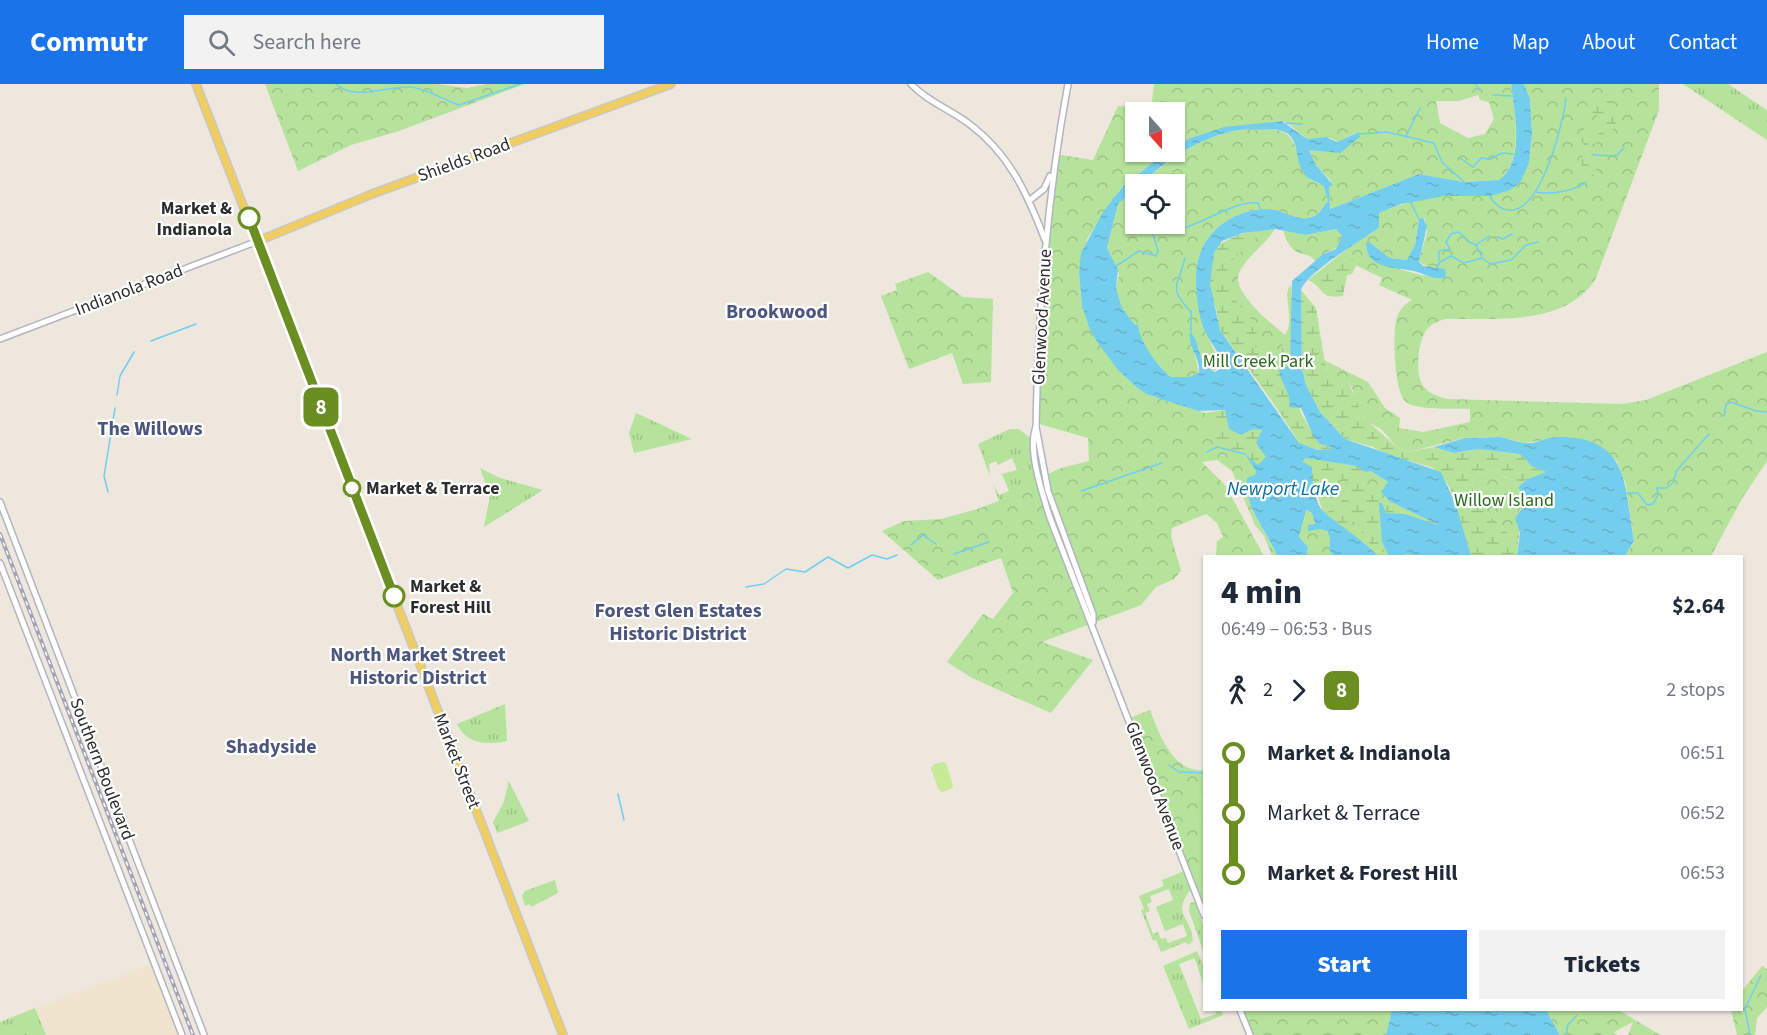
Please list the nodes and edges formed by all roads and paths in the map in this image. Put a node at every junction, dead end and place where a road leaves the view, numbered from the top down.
1 (196, 84) edge
2 (671, 84) edge
3 (911, 84) edge
4 (1068, 84) edge
5 (1052, 171) junction
6 (1030, 200) junction
7 (258, 241) junction
8 (1046, 241) junction
9 (0, 339) edge
10 (0, 502) edge
11 (0, 563) edge
12 (1203, 912) edge
13 (1240, 1011) edge
14 (182, 1035) edge
15 (204, 1035) edge
16 (563, 1035) edge
17 (1250, 1035) edge

1 - 7 main road, Market Street
2 - 7 main road, Shields Road
3 - 6 street, Glenwood Avenue
4 - 5 street
5 - 6 street
5 - 8 street
6 - 8 street, Glenwood Avenue
7 - 9 street, Indianola Road
7 - 16 main road, Market Street
8 - 12 street, Glenwood Avenue
10 - 15 street, Southern Boulevard
11 - 14 street, Southern Boulevard
13 - 17 street

